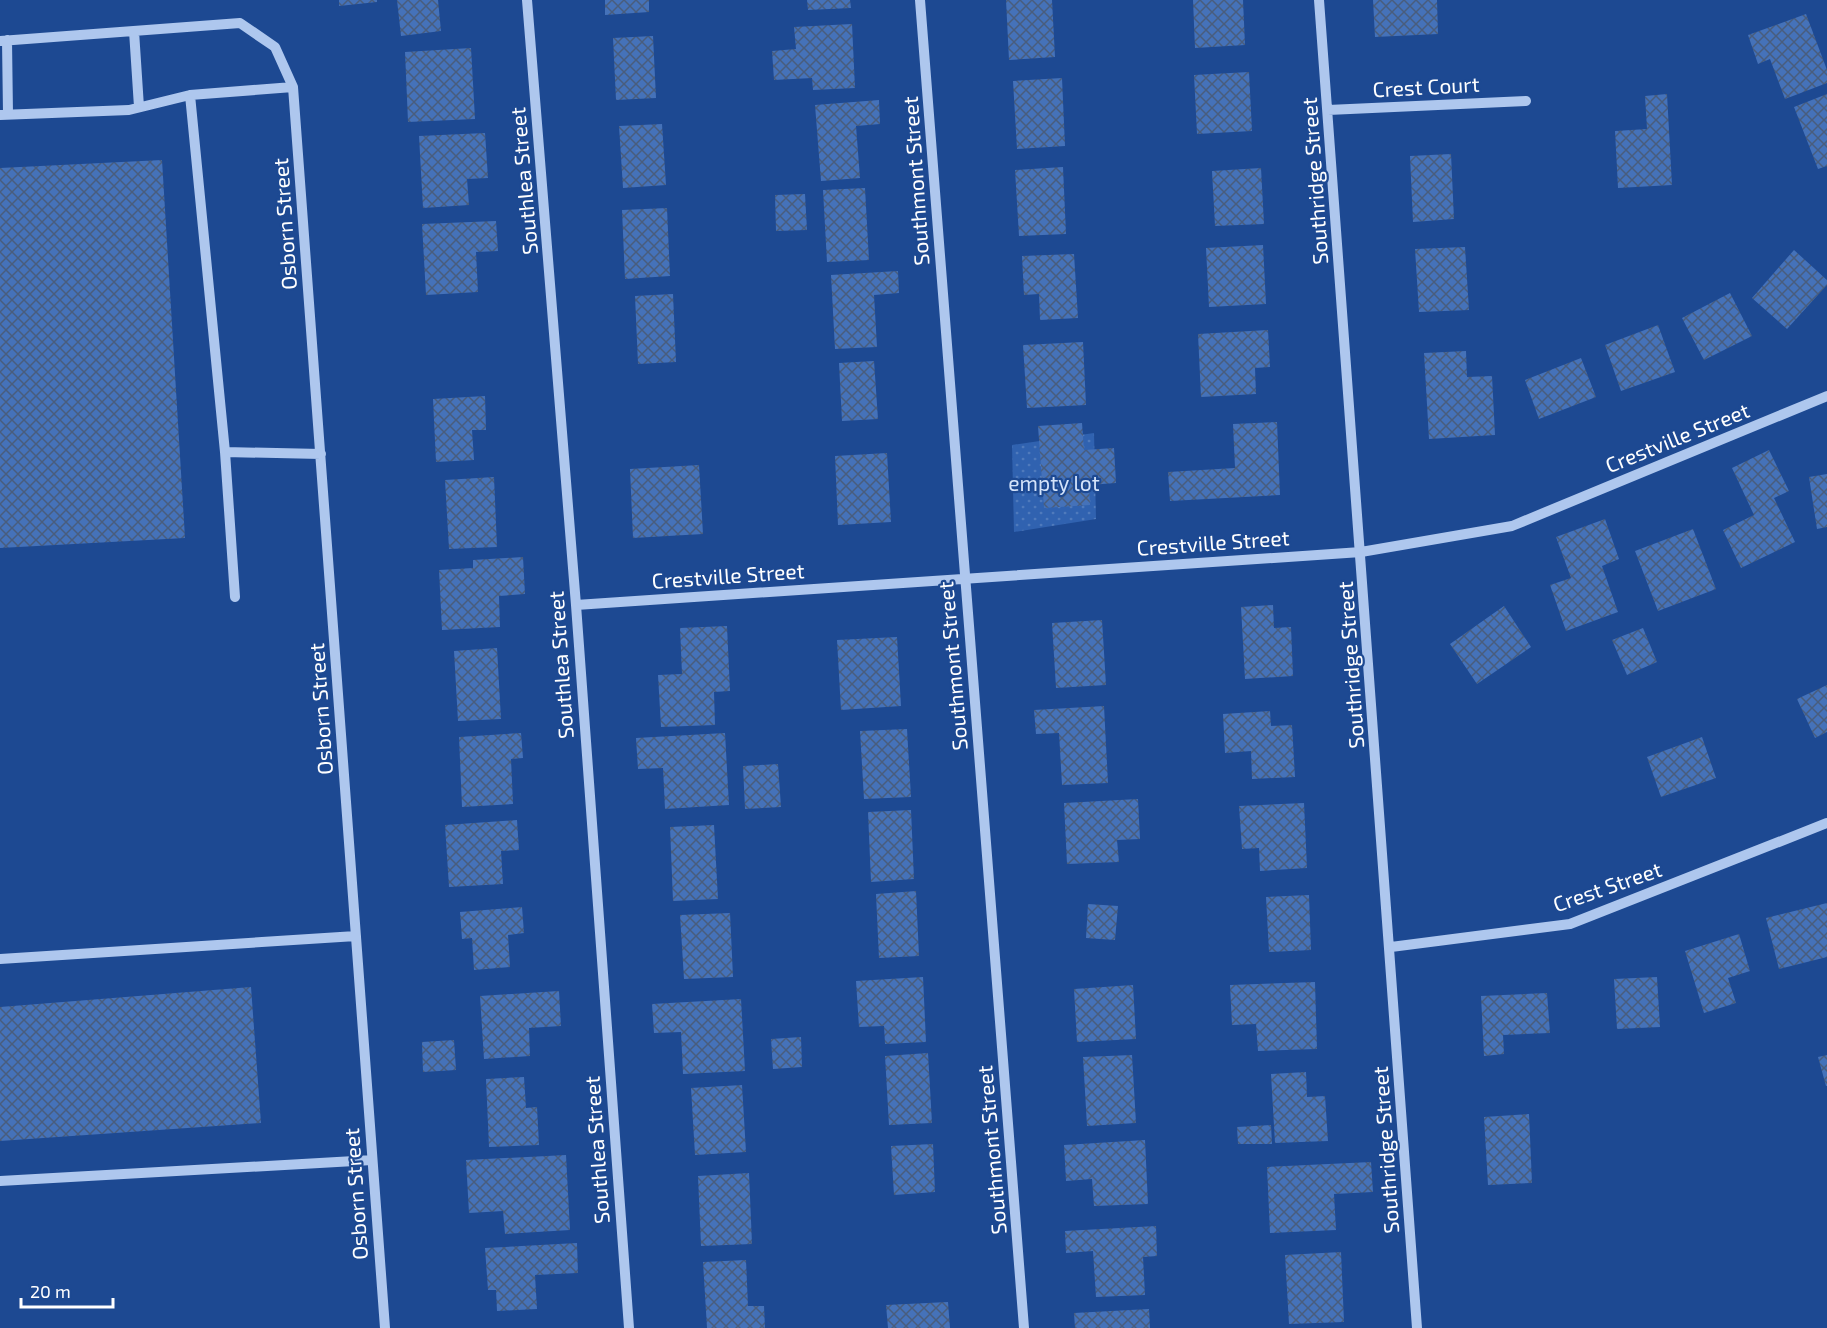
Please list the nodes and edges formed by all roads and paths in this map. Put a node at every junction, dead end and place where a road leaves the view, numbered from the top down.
1 (527, 0) edge
2 (920, 0) edge
3 (1319, 0) edge
4 (134, 31) junction
5 (3, 40) edge
6 (293, 87) junction
7 (190, 94) junction
8 (1526, 101) dead end
9 (139, 107) junction
10 (1328, 110) junction
11 (4, 115) edge
12 (1827, 396) edge
13 (225, 452) junction
14 (321, 453) junction
15 (1361, 552) junction
16 (965, 578) junction
17 (235, 597) dead end
18 (576, 605) junction
19 (1827, 823) edge
20 (356, 936) junction
21 (1390, 946) junction
22 (0, 959) edge
23 (372, 1160) junction
24 (0, 1181) edge
25 (385, 1328) edge
26 (629, 1328) edge
27 (1024, 1328) edge
28 (1417, 1328) edge

1 - 18 street, Southlea Street
2 - 16 street, Southmont Street
3 - 10 street, Southridge Street
4 - 5 street, Osborn Street
4 - 6 street, Osborn Street
4 - 9 street
5 - 11 street
6 - 7 street
6 - 14 street, Osborn Street
7 - 9 street
7 - 13 street
8 - 10 street, Crest Court
9 - 11 street
10 - 15 street, Southridge Street
12 - 15 street, Crestville Street
13 - 14 street
13 - 17 street
14 - 20 street, Osborn Street
15 - 16 street, Crestville Street
15 - 21 street, Southridge Street
16 - 18 street, Crestville Street
16 - 27 street, Southmont Street
18 - 26 street, Southlea Street
19 - 21 street, Crest Street
20 - 22 street
20 - 23 street, Osborn Street
21 - 28 street, Southridge Street
23 - 24 street
23 - 25 street, Osborn Street

